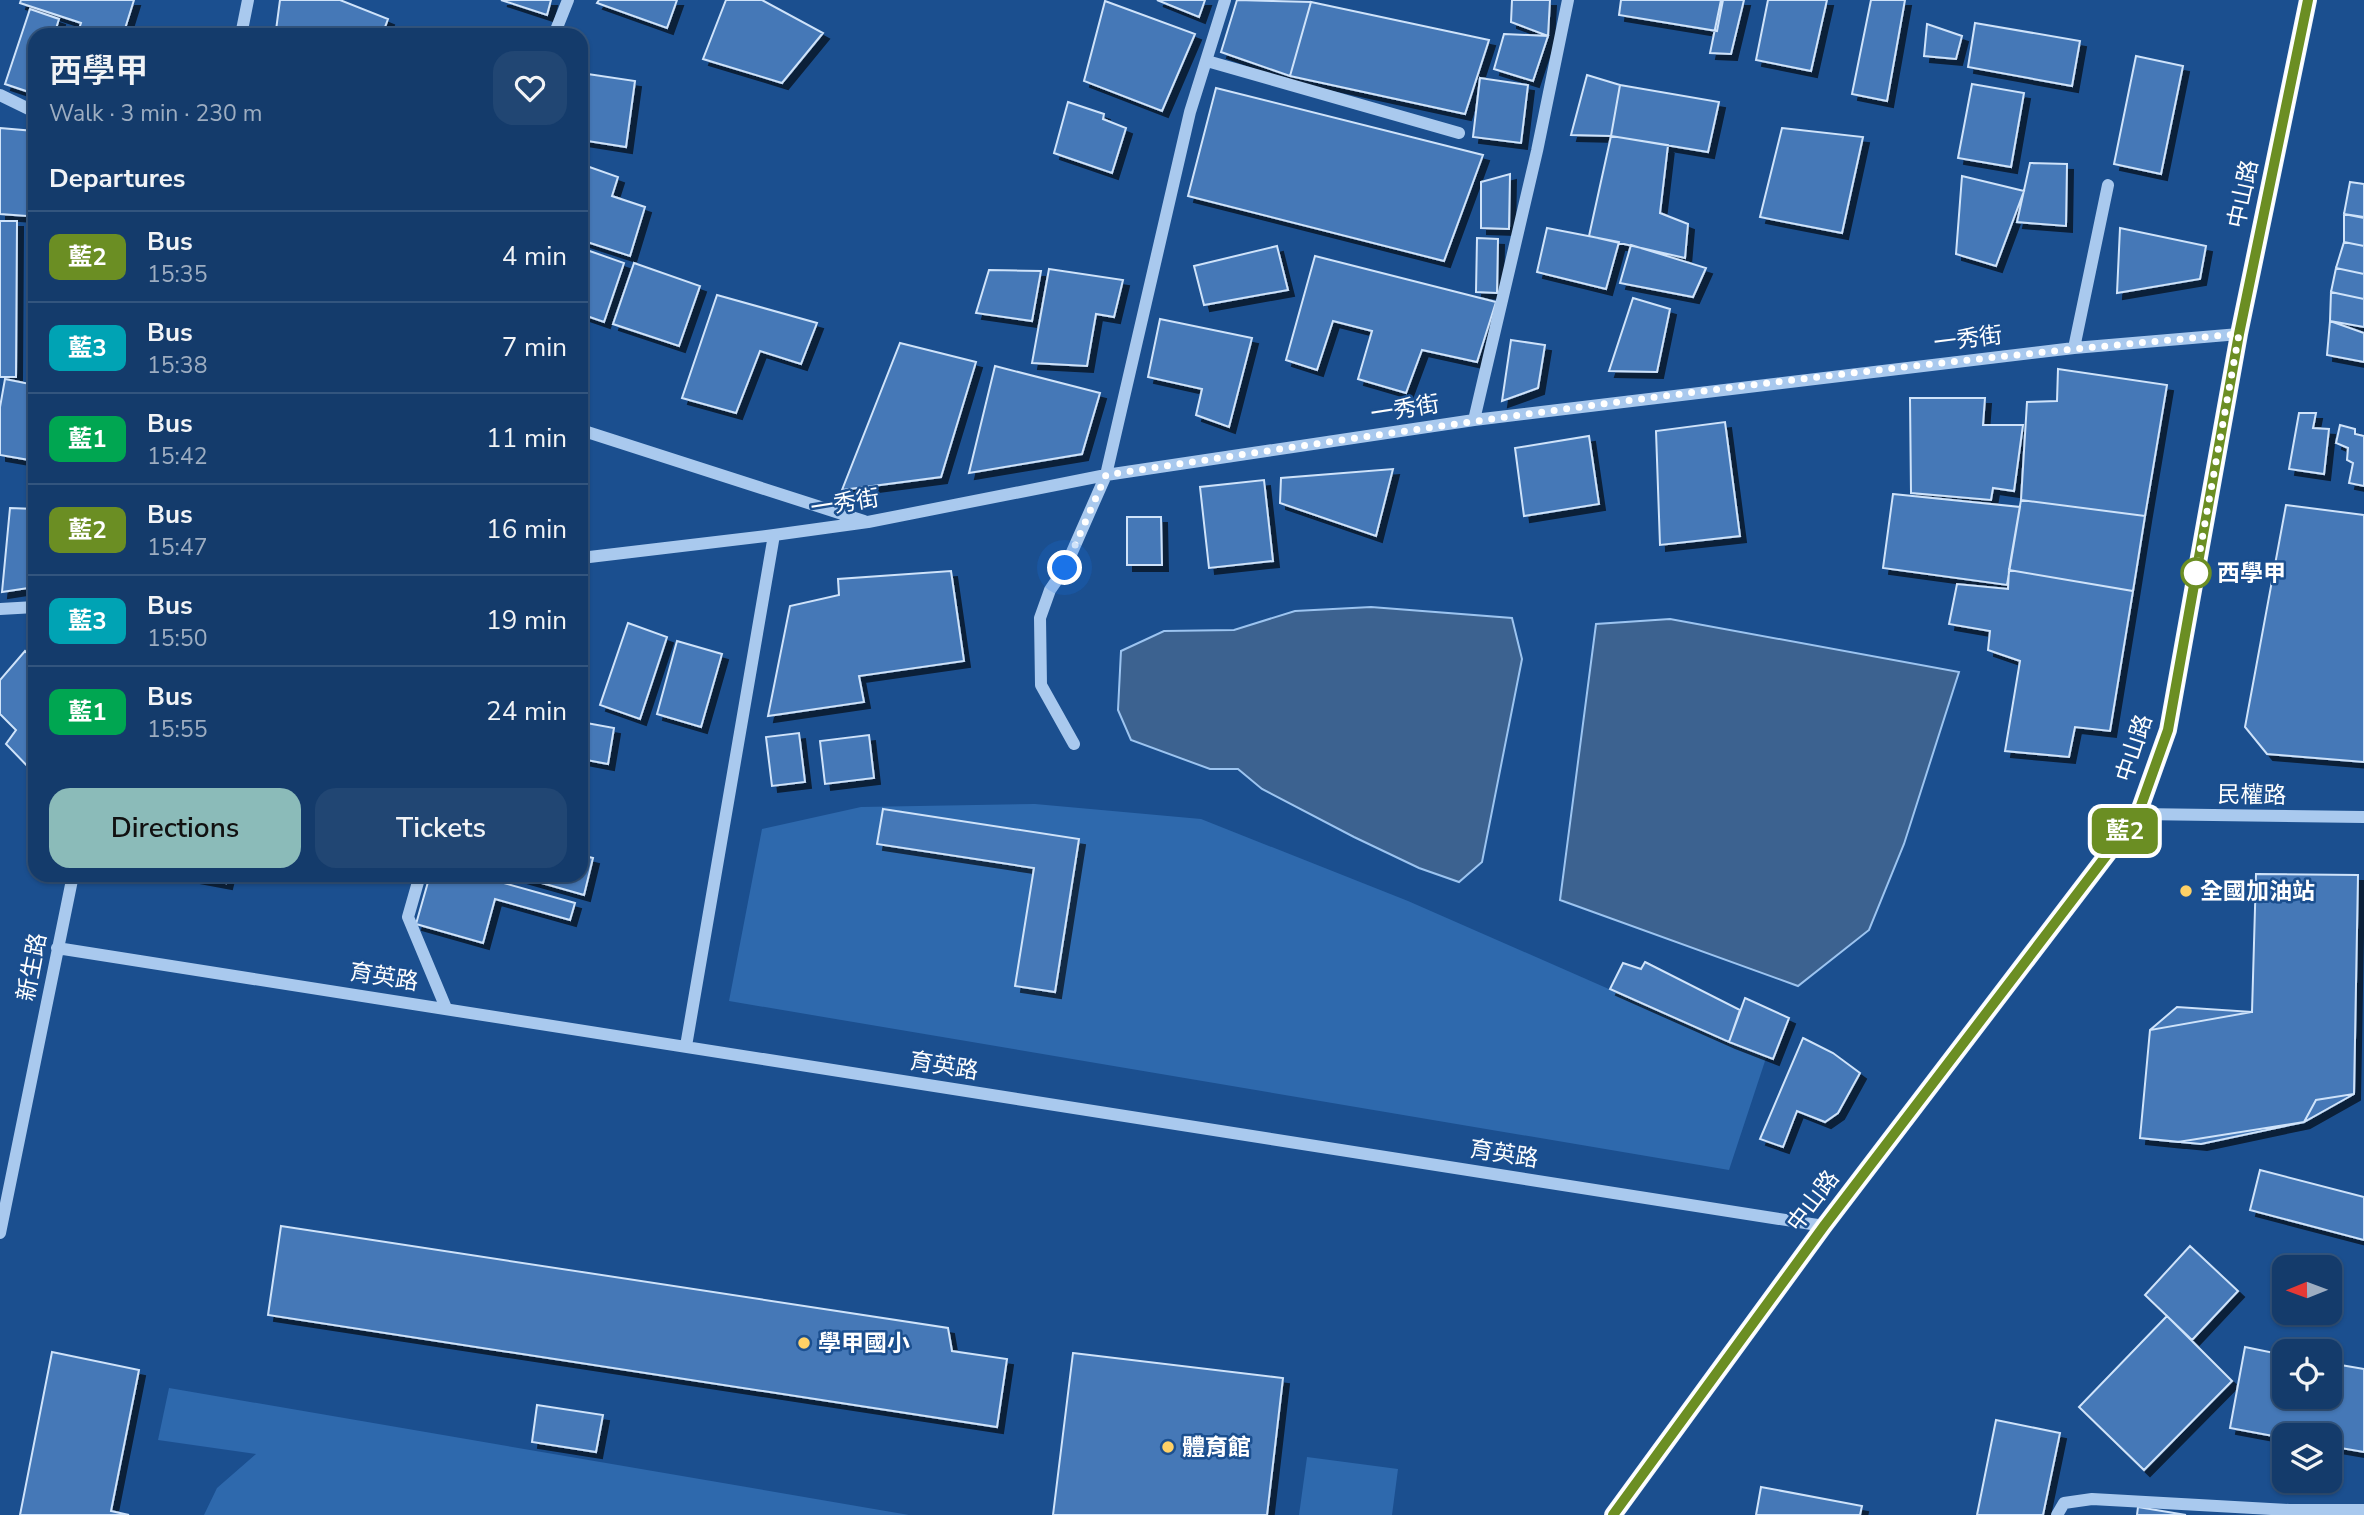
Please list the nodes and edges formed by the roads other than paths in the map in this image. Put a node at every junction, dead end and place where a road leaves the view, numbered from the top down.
1 (248, 0) edge
2 (568, 0) edge
3 (1225, 0) edge
4 (1569, 0) edge
5 (2308, 0) edge
6 (242, 28) edge
7 (557, 28) edge
8 (1207, 61) junction
9 (0, 96) edge
10 (28, 109) edge
11 (1459, 132) dead end
12 (2108, 185) dead end
13 (2239, 334) junction
14 (2074, 348) junction
15 (1474, 420) junction
16 (588, 432) edge
17 (1106, 475) junction
18 (867, 522) junction
19 (774, 536) junction
20 (588, 557) edge
21 (28, 607) edge
22 (0, 609) edge
23 (1074, 744) dead end
24 (2138, 814) junction
25 (2364, 817) edge
26 (71, 882) edge
27 (418, 882) edge
28 (57, 948) junction
29 (446, 1008) junction
30 (686, 1046) junction
31 (1824, 1226) junction
32 (0, 1233) edge
33 (2364, 1510) edge
34 (1613, 1515) edge
35 (2057, 1515) edge

1 - 6 street
2 - 7 street
3 - 8 street
4 - 15 street
5 - 13 main road, 中山路
8 - 11 street
8 - 17 street
9 - 10 street
12 - 14 street
13 - 14 street, 一秀街
13 - 24 main road, 中山路
14 - 15 street, 一秀街
15 - 17 street, 一秀街
16 - 18 street
17 - 18 street, 一秀街
17 - 23 street
18 - 19 street, 一秀街
19 - 20 street, 一秀街
19 - 30 street
21 - 22 street
24 - 25 street, 民權路
24 - 31 main road, 中山路
26 - 28 street, 新生路
27 - 29 street
28 - 29 street, 育英路
28 - 32 street, 新生路
29 - 30 street, 育英路
30 - 31 street, 育英路
31 - 34 main road, 中山路
33 - 35 street

